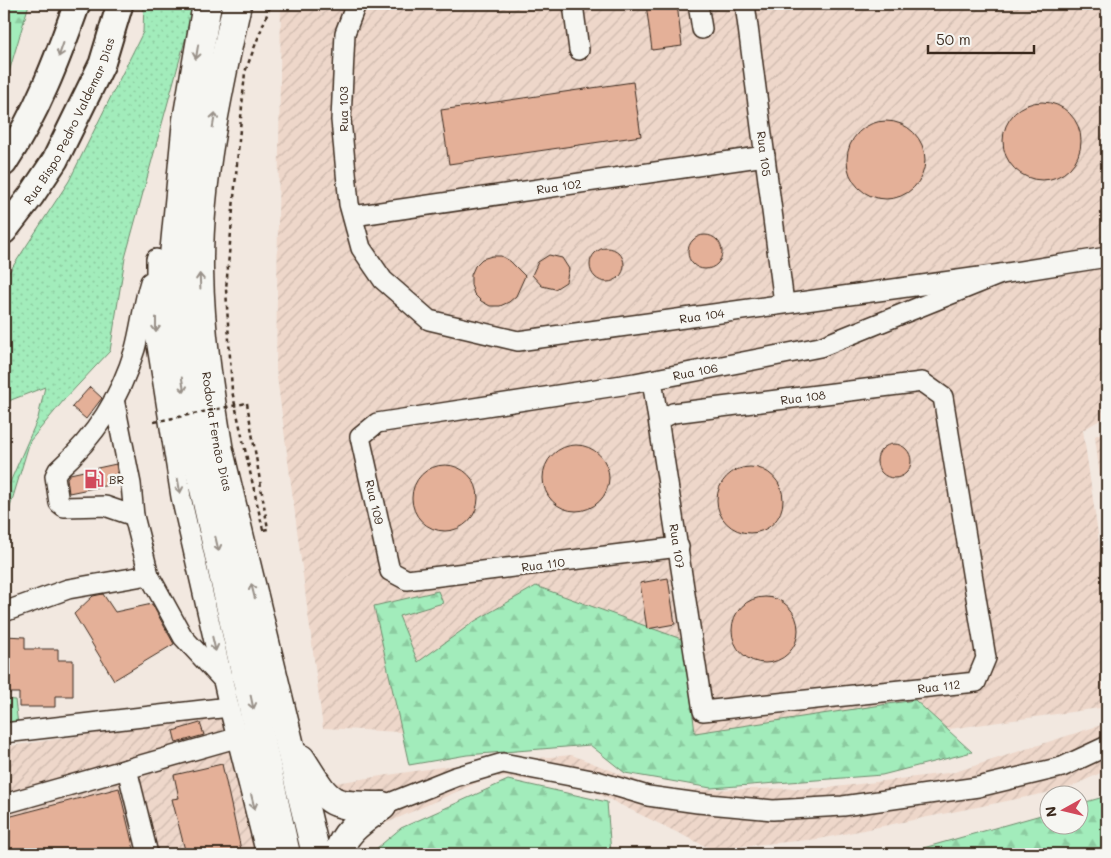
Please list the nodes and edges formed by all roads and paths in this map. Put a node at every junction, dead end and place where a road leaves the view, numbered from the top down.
1 (77, 4) edge
2 (120, 4) edge
3 (207, 4) edge
4 (237, 4) edge
5 (271, 4) edge
6 (356, 4) edge
7 (573, 4) edge
8 (698, 4) edge
9 (745, 4) edge
10 (702, 29) dead end
11 (579, 50) dead end
12 (187, 120) junction
13 (765, 156) junction
14 (4, 163) edge
15 (353, 216) junction
16 (4, 230) edge
17 (1107, 257) edge
18 (156, 259) junction
19 (1001, 274) junction
20 (784, 303) junction
21 (652, 380) junction
22 (944, 397) joint
23 (114, 399) junction
24 (659, 420) junction
25 (154, 422) dead end
26 (377, 423) joint
27 (134, 516) junction
28 (268, 529) dead end
29 (263, 530) dead end
30 (679, 547) junction
31 (149, 575) junction
32 (407, 580) joint
33 (4, 612) edge
34 (222, 679) junction
35 (229, 707) junction
36 (703, 711) joint
37 (4, 733) edge
38 (290, 741) junction
39 (238, 743) junction
40 (1107, 746) edge
41 (131, 768) junction
42 (4, 804) edge
43 (382, 806) junction
44 (148, 854) edge
45 (266, 854) edge
46 (286, 854) edge
47 (316, 854) edge
48 (338, 854) edge

1 -> 14 main road
2 - 16 main road, Rua Bispo Pedro Valdemar Dias
3 -> 12 highway, Rodovia Fernão Dias
38 -> 4 highway, Rodovia Fernão Dias
5 - 29 path
6 - 15 street, Rua 103
7 - 11 street
8 - 10 street
9 - 13 street, Rua 105
12 - 18 highway
12 -> 46 highway, Rodovia Fernão Dias
13 - 15 street, Rua 102
13 - 20 street, Rua 105
15 - 20 street, Rua 104
17 - 19 street, Rua 104
18 - 23 street
18 -> 34 street
19 - 20 street, Rua 104
19 - 21 street, Rua 106
21 - 24 street, Rua 107
21 - 26 street, Rua 106
22 - 24 street, Rua 108
22 - 36 street, Rua 112
23 - 27 street
23 - 27 street
24 - 30 street, Rua 107
25 - 28 path, bridge
26 - 32 street, Rua 109
27 - 31 street
30 - 32 street, Rua 110
30 - 36 street, Rua 107
31 - 33 street
31 - 34 street
34 - 35 street
35 - 37 street
35 - 39 street
38 - 43 highway
38 - 47 highway, Rodovia Fernão Dias
39 - 41 street
39 -> 45 street
40 - 43 street
41 - 42 street
41 - 44 street
43 - 48 highway

